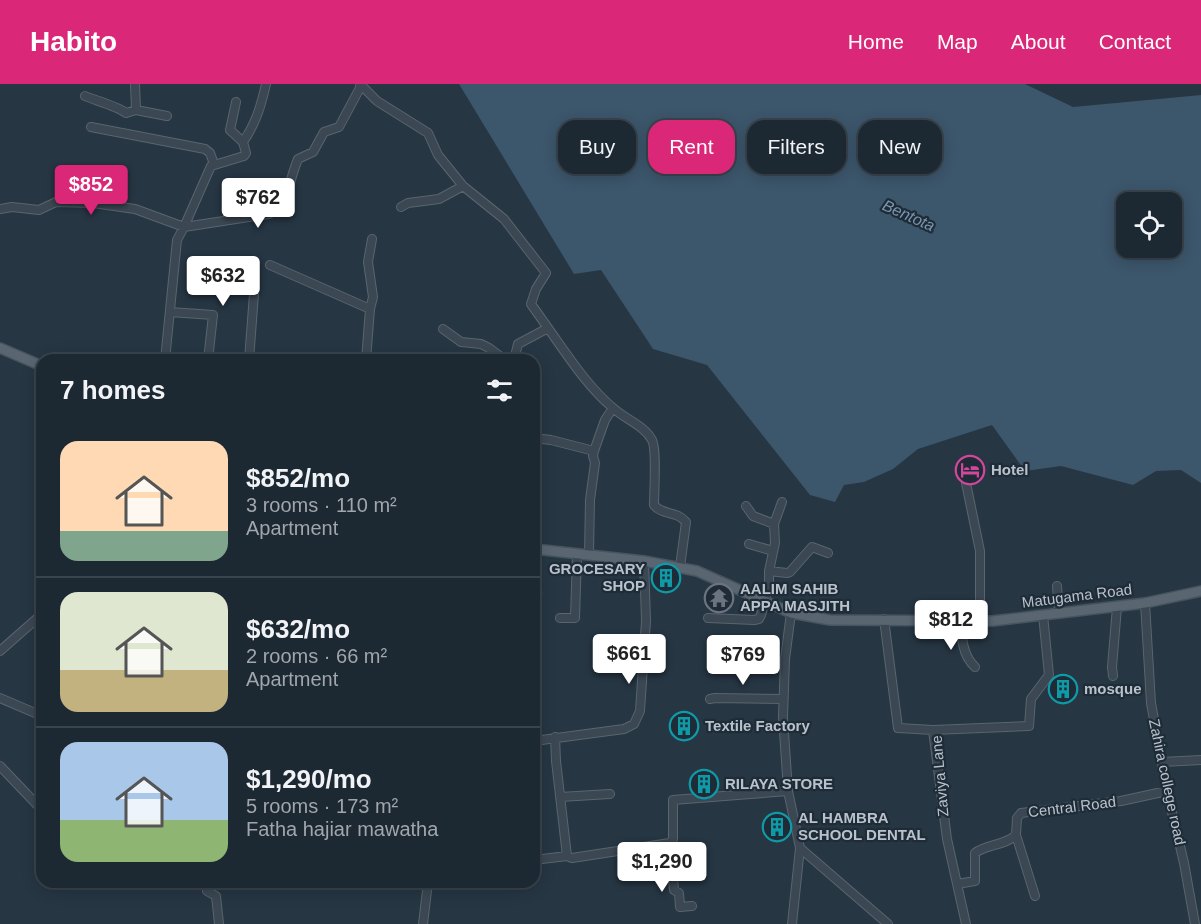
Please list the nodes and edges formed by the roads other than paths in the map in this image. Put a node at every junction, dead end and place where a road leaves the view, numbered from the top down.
1 (135, 84) edge
2 (266, 84) edge
3 (360, 85) edge
4 (85, 96) dead end
5 (236, 102) dead end
6 (136, 110) junction
7 (166, 116) dead end
8 (91, 127) dead end
9 (243, 142) junction
10 (214, 165) junction
11 (463, 186) junction
12 (401, 207) dead end
13 (0, 208) edge
14 (184, 227) junction
15 (372, 239) dead end
16 (270, 265) dead end
17 (254, 294) dead end
18 (370, 309) junction
19 (170, 312) junction
20 (548, 328) junction
21 (443, 329) dead end
22 (0, 348) edge
23 (166, 354) edge
24 (209, 354) edge
25 (249, 354) edge
26 (366, 354) edge
27 (497, 354) edge
28 (516, 354) edge
29 (36, 363) edge
30 (613, 408) junction
31 (540, 439) edge
32 (594, 451) junction
33 (966, 483) dead end
34 (782, 502) dead end
35 (746, 506) dead end
36 (774, 524) junction
37 (749, 544) dead end
38 (540, 550) edge
39 (773, 551) junction
40 (577, 553) junction
41 (828, 553) dead end
42 (589, 554) junction
43 (644, 561) junction
44 (680, 567) junction
45 (769, 571) junction
46 (1057, 586) dead end
47 (1201, 591) edge
48 (765, 601) junction
49 (1145, 603) junction
50 (1117, 608) junction
51 (791, 613) junction
52 (1059, 613) junction
53 (1043, 615) junction
54 (560, 618) dead end
55 (708, 618) dead end
56 (36, 619) edge
57 (884, 619) junction
58 (962, 621) junction
59 (980, 621) junction
60 (0, 651) edge
61 (598, 651) dead end
62 (644, 653) junction
63 (975, 667) dead end
64 (1113, 676) dead end
65 (0, 698) edge
66 (710, 699) dead end
67 (783, 699) junction
68 (36, 713) edge
69 (933, 730) junction
70 (555, 738) junction
71 (540, 740) edge
72 (1201, 760) edge
73 (1162, 762) junction
74 (0, 766) edge
75 (788, 791) junction
76 (1167, 791) junction
77 (609, 794) dead end
78 (560, 797) junction
79 (36, 804) edge
80 (1016, 835) junction
81 (670, 843) junction
82 (800, 848) junction
83 (567, 856) junction
84 (540, 859) edge
85 (957, 884) junction
86 (427, 888) edge
87 (207, 891) dead end
88 (1035, 896) dead end
89 (692, 906) dead end
90 (219, 924) edge
91 (423, 924) edge
92 (792, 924) edge
93 (888, 924) edge
94 (966, 924) edge
95 (1195, 924) edge

1 - 6 street
2 - 9 street
3 - 11 street
3 - 14 street
4 - 6 street
5 - 9 street
6 - 7 street
8 - 10 street
9 - 10 street
10 - 14 street
11 - 12 street
11 - 20 street
13 - 14 street
14 - 19 street
15 - 18 street
16 - 18 street
17 - 25 street
18 - 26 street
19 - 23 street
19 - 24 street
20 - 28 street
20 - 30 street
21 - 27 street
22 - 29 main road
30 - 32 street
30 - 44 street
31 - 32 street
32 - 42 street
33 - 59 street
34 - 36 street
35 - 36 street
36 - 39 street
37 - 39 street
38 - 40 main road, Matugama Road
39 - 45 street
40 - 42 main road, Matugama Road
40 - 54 street
41 - 45 street
42 - 43 main road, Matugama Road
43 - 44 main road, Matugama Road
43 - 62 street
44 - 48 main road, Matugama Road
45 - 48 street
46 - 52 street
47 - 49 main road, Matugama Road
48 - 51 main road, Matugama Road
48 - 55 street
49 - 50 main road, Matugama Road
49 - 73 street, Zahira college road
50 - 52 main road, Matugama Road
50 - 64 street
51 - 57 main road, Matugama Road
51 - 67 street
52 - 53 main road, Matugama Road
53 - 59 main road, Matugama Road
53 - 69 street, Zaviya Lane
56 - 60 street
57 - 58 main road, Matugama Road
57 - 69 street
58 - 59 main road, Matugama Road
58 - 63 street
61 - 62 street
62 - 70 street
65 - 68 street
66 - 67 street
67 - 75 street
69 - 85 street, Zaviya Lane
70 - 71 street
70 - 78 street
72 - 73 street
73 - 76 street, Zahira college road
74 - 79 street
75 - 81 street
75 - 82 street
76 - 80 street, Central Road
76 - 95 street, Zahira college road
77 - 78 street
78 - 83 street
80 - 85 street, Central Road
80 - 88 street
81 - 83 street
81 - 89 street
82 - 92 street
82 - 93 street
83 - 84 street
85 - 94 street, Zaviya Lane
86 - 91 street
87 - 90 street

